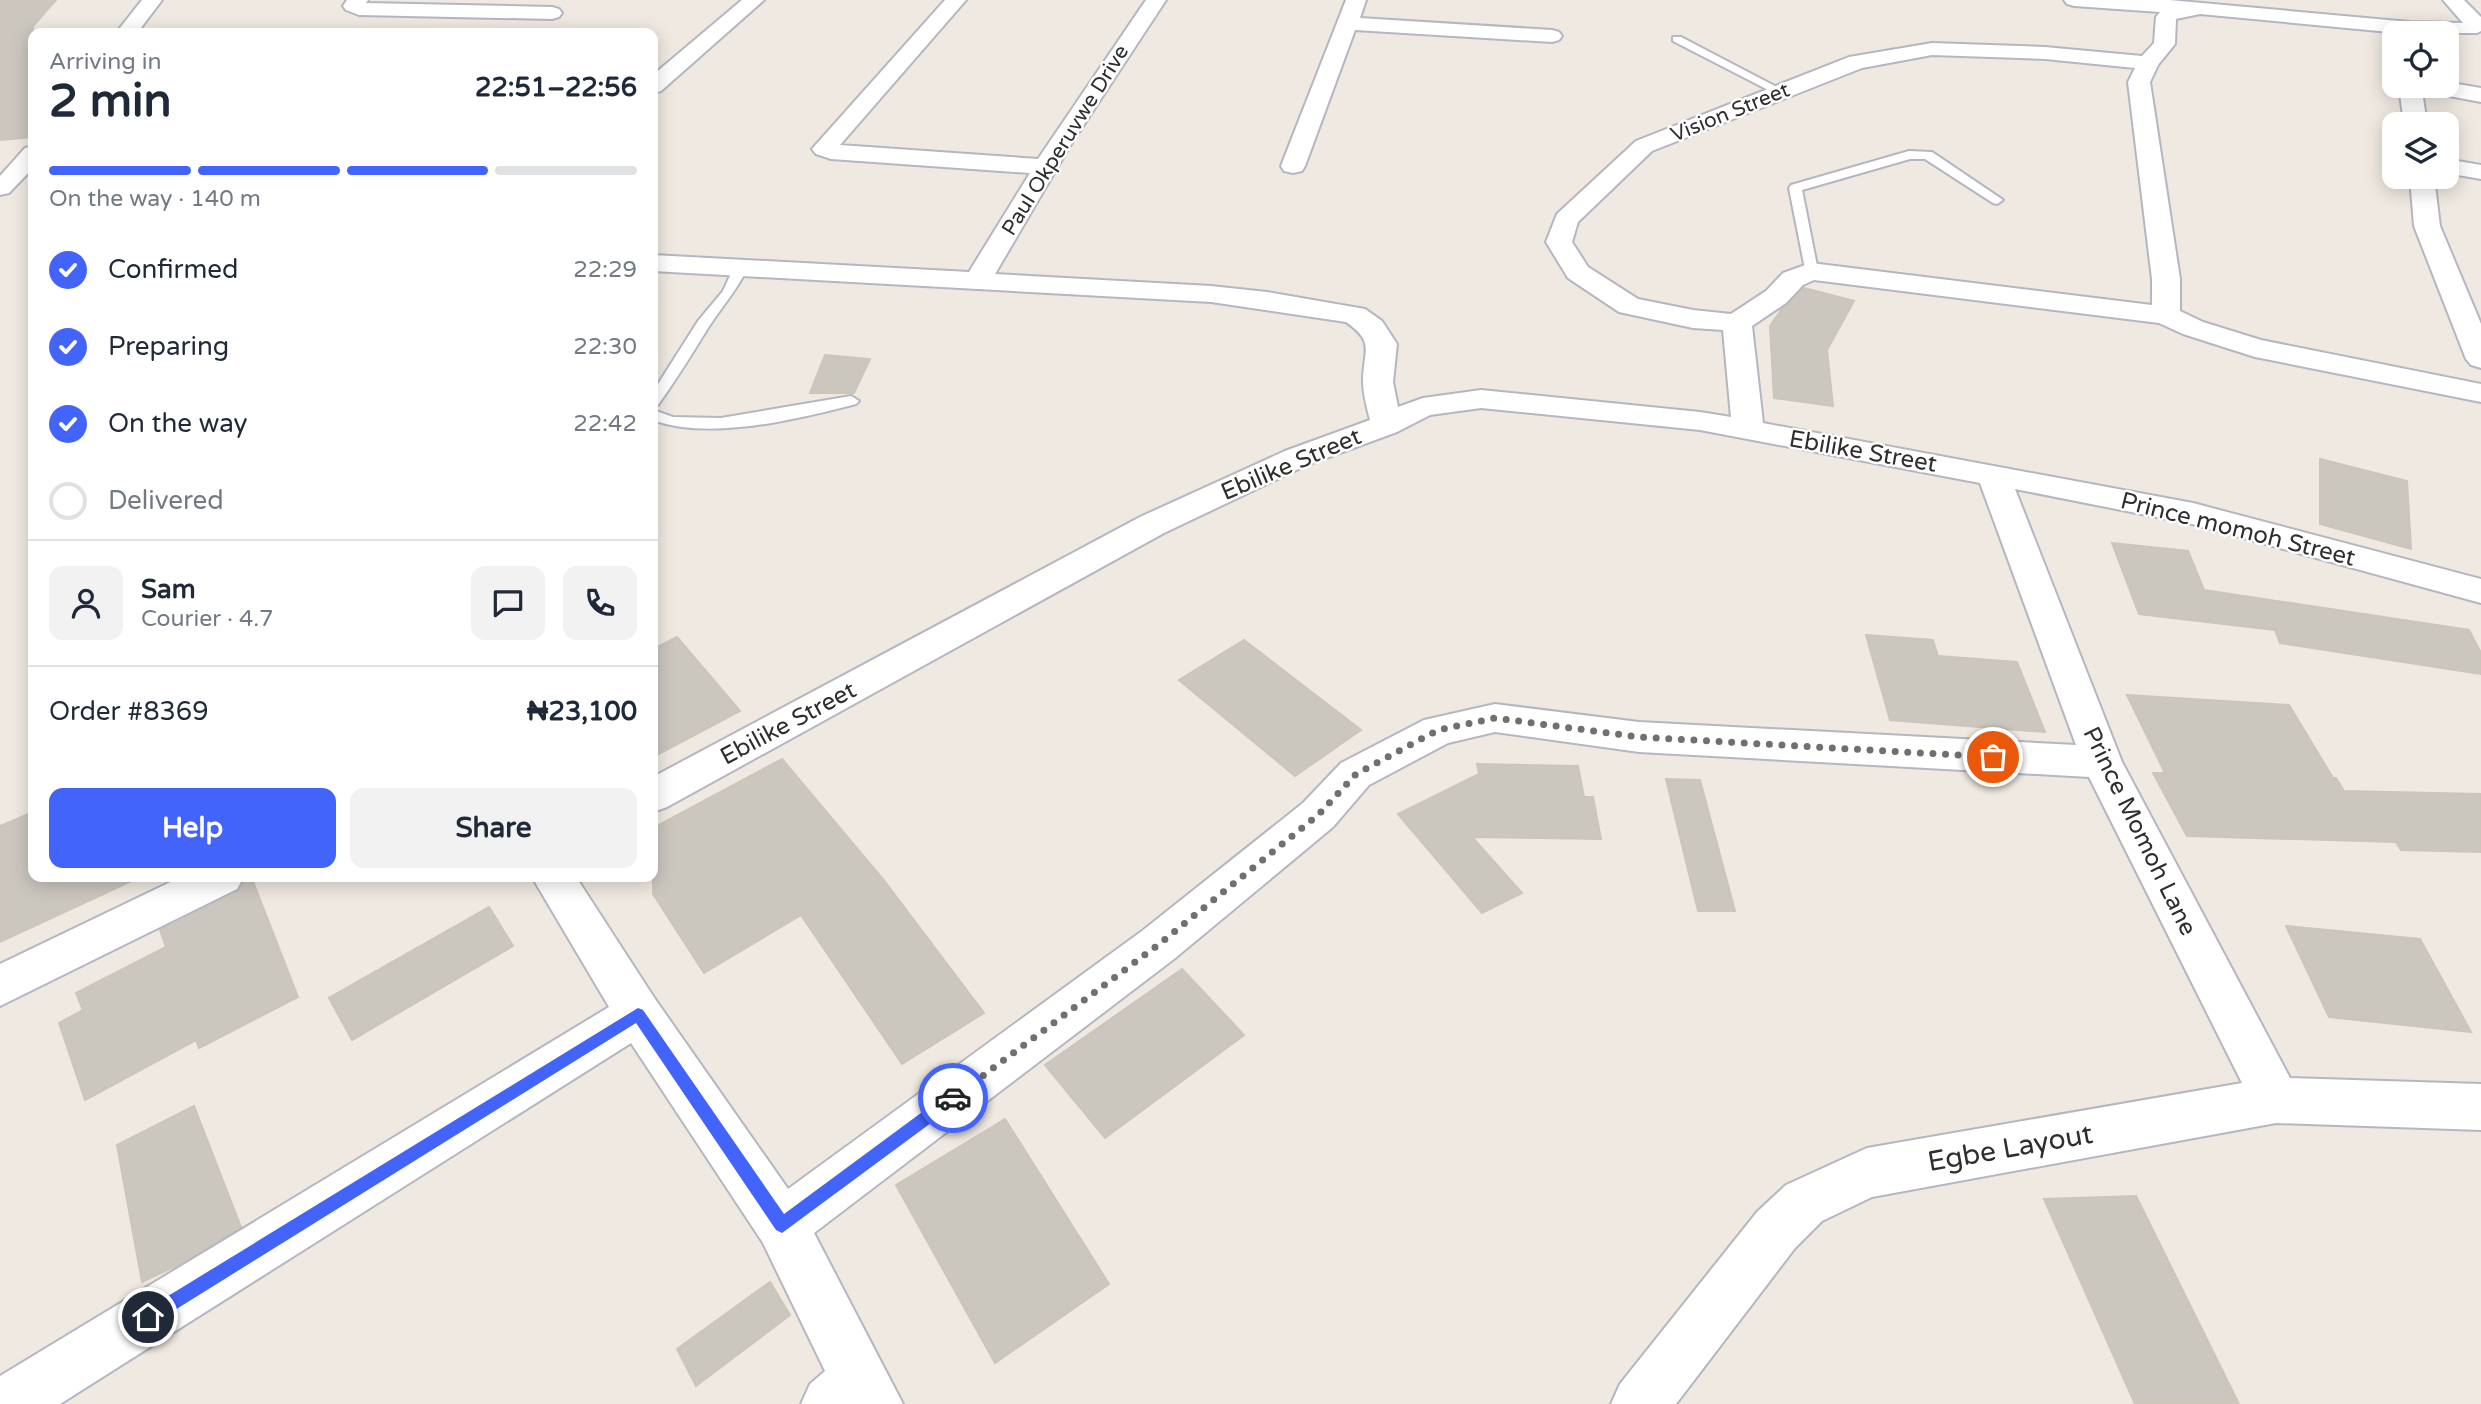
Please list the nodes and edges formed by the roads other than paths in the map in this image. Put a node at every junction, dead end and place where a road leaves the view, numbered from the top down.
1 (152, 0) edge
2 (358, 0) edge
3 (754, 0) edge
4 (956, 0) edge
5 (1156, 0) edge
6 (1356, 0) edge
7 (2074, 0) edge
8 (2453, 0) edge
9 (2198, 4) edge
10 (552, 13) dead end
11 (1348, 23) junction
12 (2382, 27) edge
13 (130, 28) edge
14 (2459, 30) edge
15 (1552, 36) dead end
16 (1677, 39) dead end
17 (2148, 63) junction
18 (658, 82) edge
19 (2459, 91) edge
20 (1780, 92) junction
21 (2481, 95) edge
22 (28, 159) edge
23 (1293, 166) dead end
24 (1046, 167) junction
25 (2459, 168) edge
26 (2481, 172) edge
27 (0, 188) edge
28 (2423, 189) edge
29 (1997, 200) dead end
30 (658, 263) edge
31 (740, 269) junction
32 (1811, 271) junction
33 (977, 282) junction
34 (2166, 315) junction
35 (1737, 323) junction
36 (2475, 326) edge
37 (2481, 359) edge
38 (2481, 393) edge
39 (658, 395) edge
40 (851, 401) dead end
41 (658, 418) edge
42 (1386, 425) junction
43 (1748, 429) junction
44 (1993, 475) junction
45 (2481, 591) edge
46 (2102, 762) junction
47 (658, 793) edge
48 (212, 882) edge
49 (556, 882) edge
50 (0, 986) edge
51 (638, 1014) junction
52 (2276, 1100) junction
53 (2481, 1107) edge
54 (782, 1225) junction
55 (854, 1396) edge
56 (8, 1404) edge
57 (1640, 1404) edge

1 - 13 street
2 - 10 street
3 - 18 street
4 - 24 street
5 - 24 street, Paul Okperuvwe Drive
6 - 11 street
7 - 9 street
8 - 14 street
9 - 12 street
9 - 17 street
11 - 15 street
11 - 23 street
16 - 20 lane
17 - 20 street, Vision Street
17 - 34 street
19 - 21 street
20 - 35 street, Vision Street
22 - 27 street
24 - 33 street, Paul Okperuvwe Drive
25 - 26 street
28 - 36 street
29 - 32 lane
30 - 31 street
31 - 33 street
31 - 39 lane
32 - 34 street
32 - 35 street
33 - 42 street
34 - 38 street
35 - 43 street
36 - 37 street
40 - 41 lane
42 - 43 street, Ebilike Street
42 - 47 street, Ebilike Street
43 - 44 street, Ebilike Street
44 - 45 street, Prince momoh Street
44 - 46 street, Prince Momoh Lane
46 - 52 street, Prince Momoh Lane
46 - 54 street
48 - 50 street
49 - 51 street
51 - 54 street
51 - 56 street
52 - 53 street, Egbe Layout
52 - 57 street, Egbe Layout
54 - 55 street

